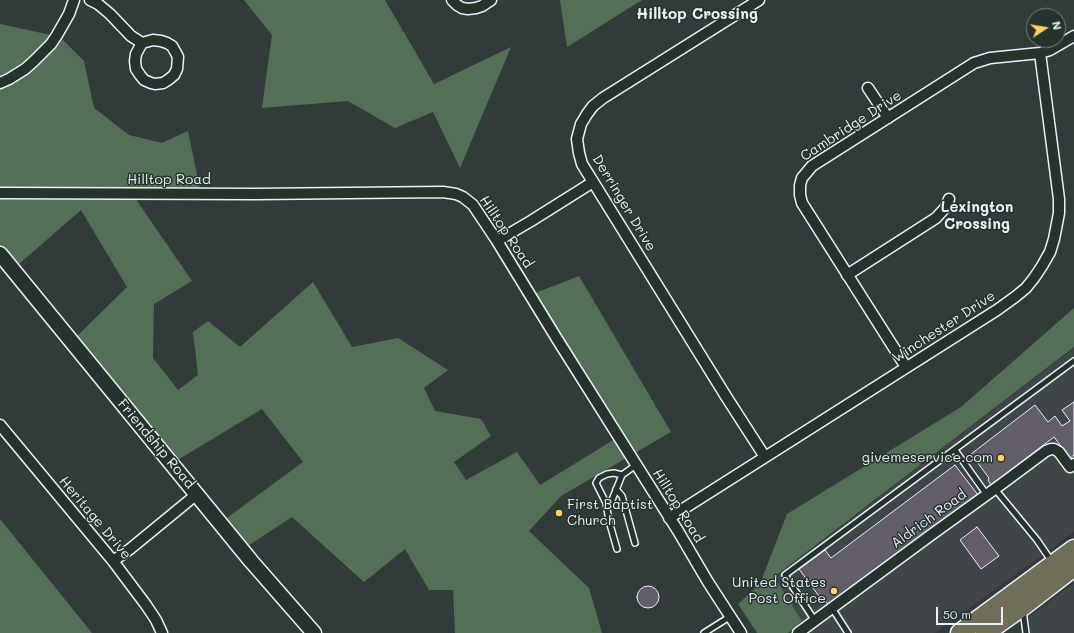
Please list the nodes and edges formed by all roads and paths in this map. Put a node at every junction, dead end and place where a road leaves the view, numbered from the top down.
1 (74, 0) edge
2 (90, 0) edge
3 (452, 0) edge
4 (491, 0) edge
5 (759, 0) edge
6 (1074, 36) edge
7 (142, 43) junction
8 (1040, 53) junction
9 (0, 83) edge
10 (868, 88) dead end
11 (888, 118) junction
12 (593, 182) junction
13 (0, 194) edge
14 (949, 199) dead end
15 (497, 241) junction
16 (0, 254) edge
17 (847, 275) junction
18 (1074, 361) edge
19 (906, 367) junction
20 (0, 425) edge
21 (955, 450) junction
22 (765, 457) junction
23 (1074, 464) edge
24 (636, 465) junction
25 (622, 475) junction
26 (616, 488) junction
27 (991, 492) junction
28 (197, 494) junction
29 (606, 503) junction
30 (669, 518) junction
31 (635, 543) dead end
32 (617, 549) dead end
33 (1074, 549) edge
34 (113, 560) junction
35 (1054, 564) junction
36 (1074, 567) edge
37 (1022, 607) junction
38 (832, 608) junction
39 (731, 616) junction
40 (815, 621) junction
41 (162, 633) edge
42 (314, 633) edge
43 (704, 633) edge
44 (741, 633) edge
45 (798, 633) edge
46 (848, 633) edge
47 (960, 633) edge
48 (985, 633) edge
49 (1026, 633) edge

1 - 9 street
2 - 7 street
3 - 4 street
5 - 12 street, Derringer Drive
6 - 8 street, Cambridge Drive
7 - 7 street
8 - 11 street, Cambridge Drive
8 - 19 street, Winchester Drive
10 - 11 street
11 - 17 street, Cambridge Drive
12 - 15 street
12 - 22 street, Derringer Drive
13 - 15 street, Hilltop Road
14 - 17 street
15 - 24 street, Hilltop Road
16 - 28 street, Friendship Road
17 - 19 street, Cambridge Drive
18 - 21 lane
19 - 22 street, Winchester Drive
20 - 34 street, Heritage Drive
21 - 27 lane
21 - 40 lane
22 - 30 street, Winchester Drive
23 - 27 street, Aldrich Road
24 - 25 lane
24 - 30 street, Hilltop Road
25 - 26 lane
25 - 29 lane
26 - 29 lane
26 - 31 lane
27 - 35 lane
27 - 38 street, Aldrich Road
28 - 34 street
28 - 42 street, Friendship Road
29 - 32 lane
30 - 39 street, Hilltop Road
33 - 35 highway
34 - 41 street, Heritage Drive
35 - 47 highway
36 - 37 highway
37 - 48 highway
37 - 49 lane
38 - 40 street, Aldrich Road
38 - 46 lane
39 - 43 lane
39 - 44 street, Hilltop Road
40 - 45 street, Aldrich Road

